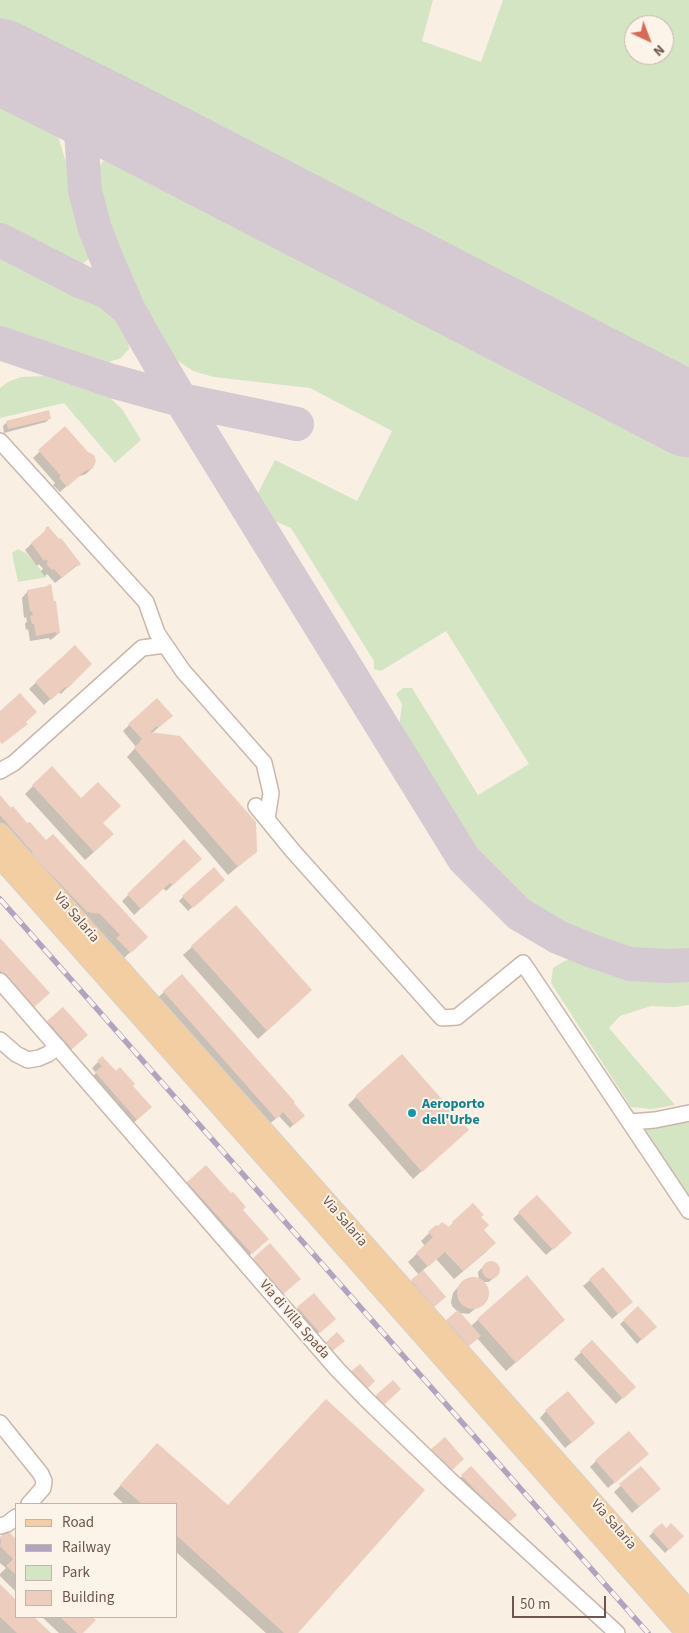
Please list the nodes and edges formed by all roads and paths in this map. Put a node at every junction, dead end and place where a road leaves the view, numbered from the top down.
1 (0, 442) edge
2 (165, 645) junction
3 (0, 771) edge
4 (256, 806) dead end
5 (267, 820) junction
6 (0, 833) edge
7 (0, 858) edge
8 (0, 981) edge
9 (0, 1040) edge
10 (58, 1046) junction
11 (689, 1113) edge
12 (630, 1122) junction
13 (689, 1211) edge
14 (0, 1423) edge
15 (30, 1503) edge
16 (15, 1517) edge
17 (0, 1526) edge
18 (689, 1610) edge
19 (617, 1633) edge
20 (686, 1633) edge

1 - 2 street
2 - 3 street
2 - 5 street
4 - 5 street
5 - 12 street
6 - 18 main road, Via Salaria
7 - 20 main road, Via Salaria
8 - 10 street, Via di Villa Spada
9 - 10 street
10 - 19 street, Via di Villa Spada
11 - 12 street
12 - 13 street
14 - 15 street
16 - 17 street

